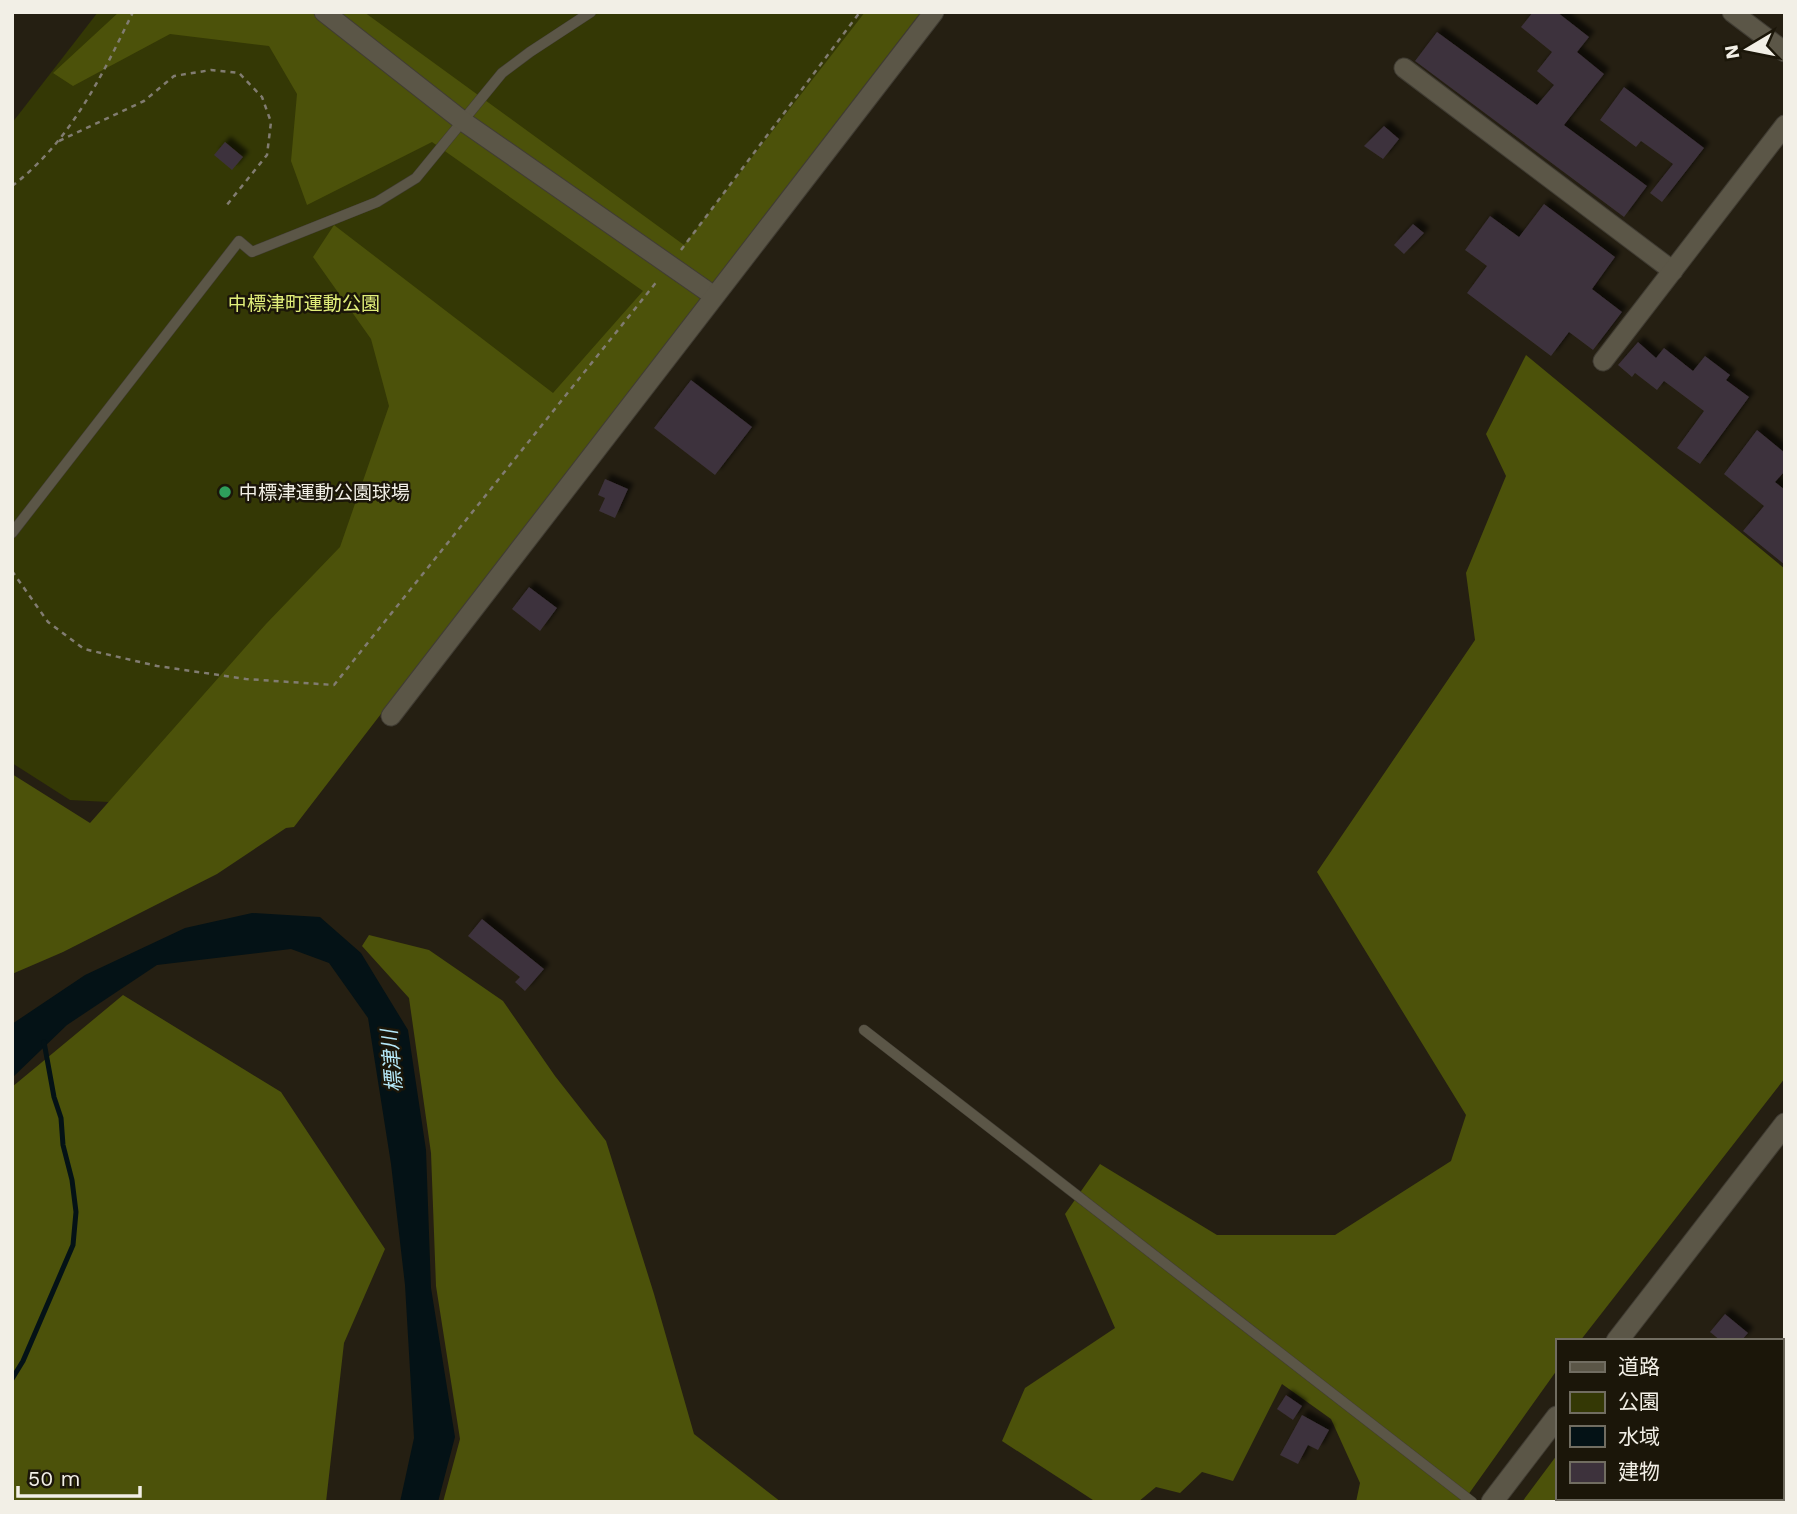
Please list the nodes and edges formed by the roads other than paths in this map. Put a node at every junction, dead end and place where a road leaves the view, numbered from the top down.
1 (324, 12) edge
2 (591, 12) edge
3 (934, 12) edge
4 (1732, 12) edge
5 (1785, 52) edge
6 (1404, 68) dead end
7 (464, 122) junction
8 (1785, 125) edge
9 (1672, 271) junction
10 (714, 296) junction
11 (1603, 361) dead end
12 (12, 533) edge
13 (391, 716) dead end
14 (864, 1030) dead end
15 (1785, 1124) edge
16 (1778, 1146) edge
17 (1619, 1339) edge
18 (1556, 1418) edge
19 (1472, 1502) edge
20 (1492, 1502) edge

1 - 7 street
2 - 7 lane
3 - 10 street
4 - 5 street
6 - 9 street
7 - 10 street
7 - 12 lane
8 - 9 street
9 - 11 street
10 - 13 street
14 - 19 lane
15 - 16 street
16 - 17 street
18 - 20 street

